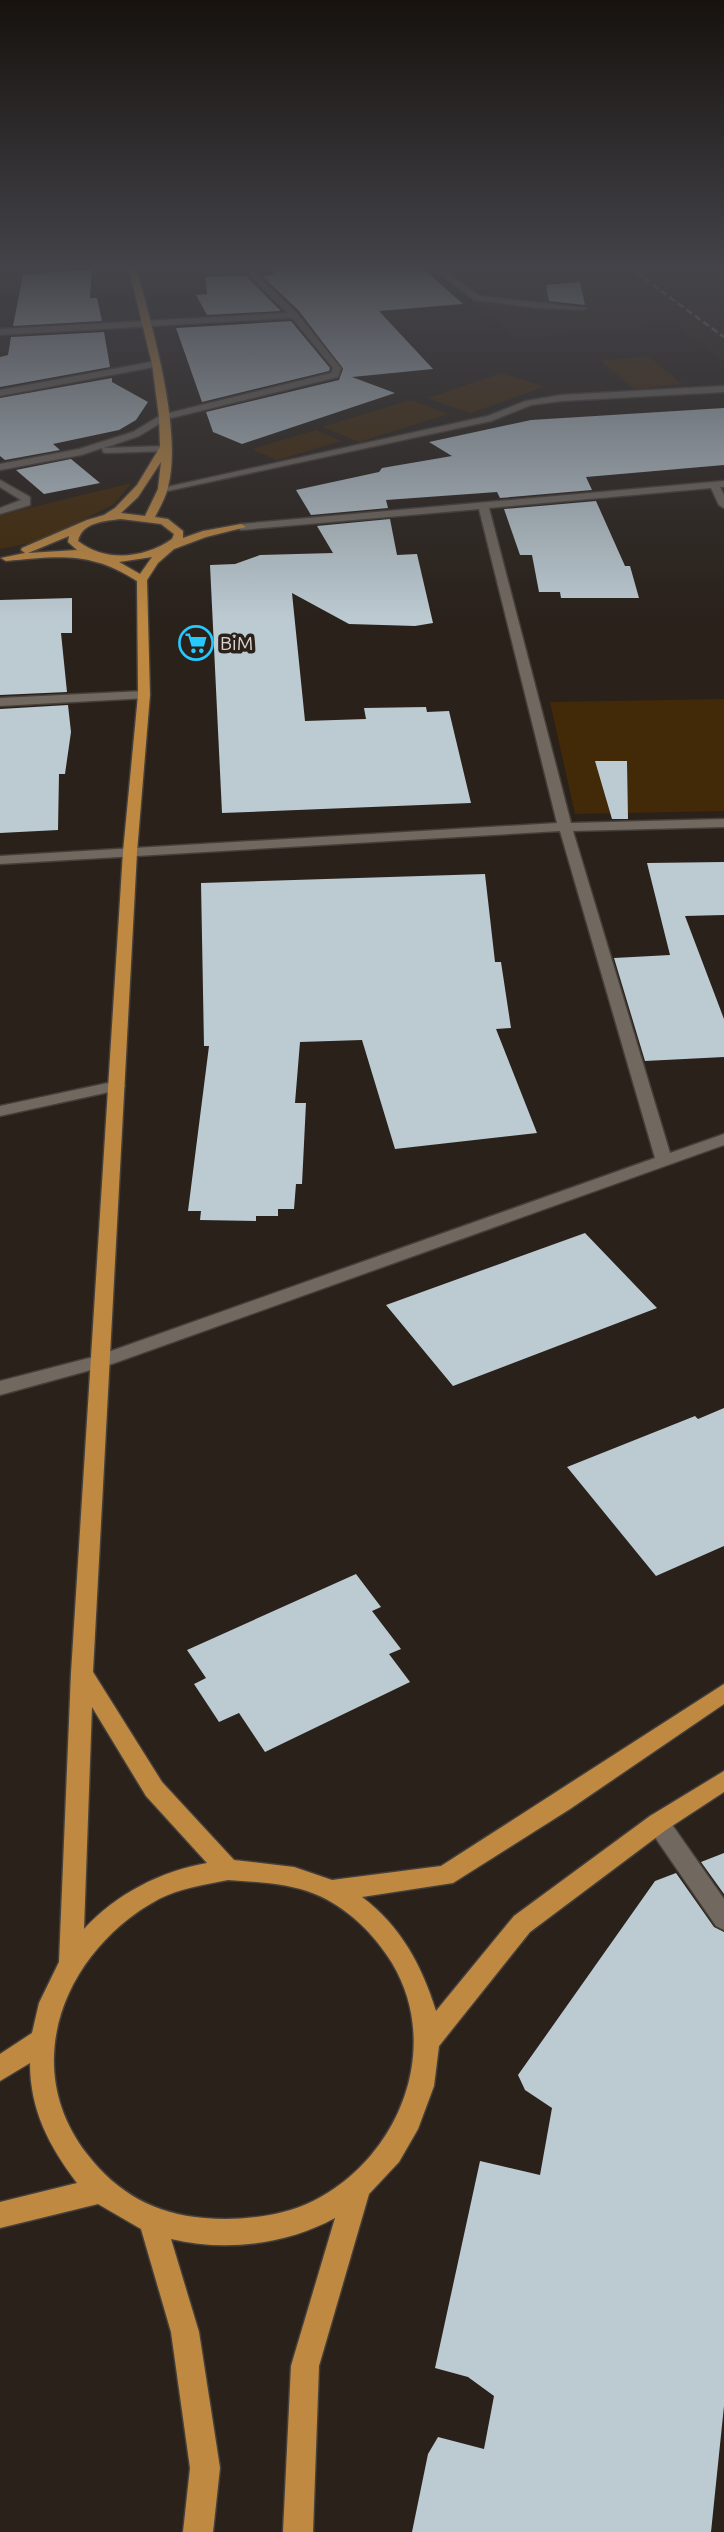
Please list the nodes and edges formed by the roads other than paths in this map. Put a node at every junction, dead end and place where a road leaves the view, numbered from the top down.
1 (48, 384) edge
2 (159, 384) edge
3 (298, 384) edge
4 (724, 388) edge
5 (0, 393) edge
6 (164, 417) junction
7 (163, 449) junction
8 (81, 452) junction
9 (0, 467) edge
10 (0, 483) edge
11 (719, 484) edge
12 (163, 489) junction
13 (483, 505) junction
14 (724, 505) edge
15 (0, 511) edge
16 (150, 517) junction
17 (105, 518) junction
18 (164, 521) junction
19 (242, 527) junction
20 (79, 528) junction
21 (170, 547) junction
22 (90, 554) junction
23 (3, 559) edge
24 (142, 580) junction
25 (144, 695) junction
26 (0, 702) edge
27 (724, 823) edge
28 (565, 827) junction
29 (130, 852) junction
30 (0, 860) edge
31 (117, 1086) junction
32 (0, 1111) edge
33 (724, 1139) edge
34 (664, 1161) junction
35 (102, 1362) junction
36 (0, 1388) edge
37 (82, 1673) junction
38 (724, 1693) edge
39 (724, 1780) edge
40 (657, 1823) junction
41 (228, 1870) junction
42 (332, 1890) junction
43 (724, 1919) edge
44 (71, 1961) junction
45 (429, 2039) junction
46 (42, 2040) junction
47 (0, 2069) edge
48 (357, 2189) junction
49 (101, 2190) junction
50 (0, 2215) edge
51 (152, 2221) junction
52 (198, 2532) edge
53 (298, 2532) edge

1 - 5 street
2 - 6 main road
3 - 6 street
4 - 12 street
6 - 7 main road
6 - 8 street
7 - 8 street
7 - 12 main road
7 - 17 main road
8 - 9 street
10 - 15 street
11 - 13 street
11 - 14 street
12 - 16 main road
13 - 19 street
13 - 28 street
16 - 17 main road
16 - 18 main road
17 - 20 main road
18 - 19 main road
18 - 21 main road
19 - 21 main road
20 - 22 main road
20 - 23 main road
21 - 22 main road
21 - 24 main road
22 - 23 main road
22 - 24 main road
24 - 25 main road
25 - 26 street
25 - 29 main road
27 - 28 street
28 - 29 street
28 - 34 street
29 - 30 street
29 - 31 main road
31 - 32 street
31 - 35 main road
33 - 34 street
34 - 35 street
35 - 36 street
35 - 37 main road
37 - 41 main road
37 - 44 main road
38 - 42 main road
39 - 40 main road
40 - 43 street
40 - 45 main road
41 - 42 main road
41 - 44 main road
42 - 45 main road
44 - 46 main road
45 - 48 main road
46 - 47 main road
46 - 49 main road
48 - 51 main road
48 - 53 main road
49 - 50 main road
49 - 51 main road
51 - 52 main road

